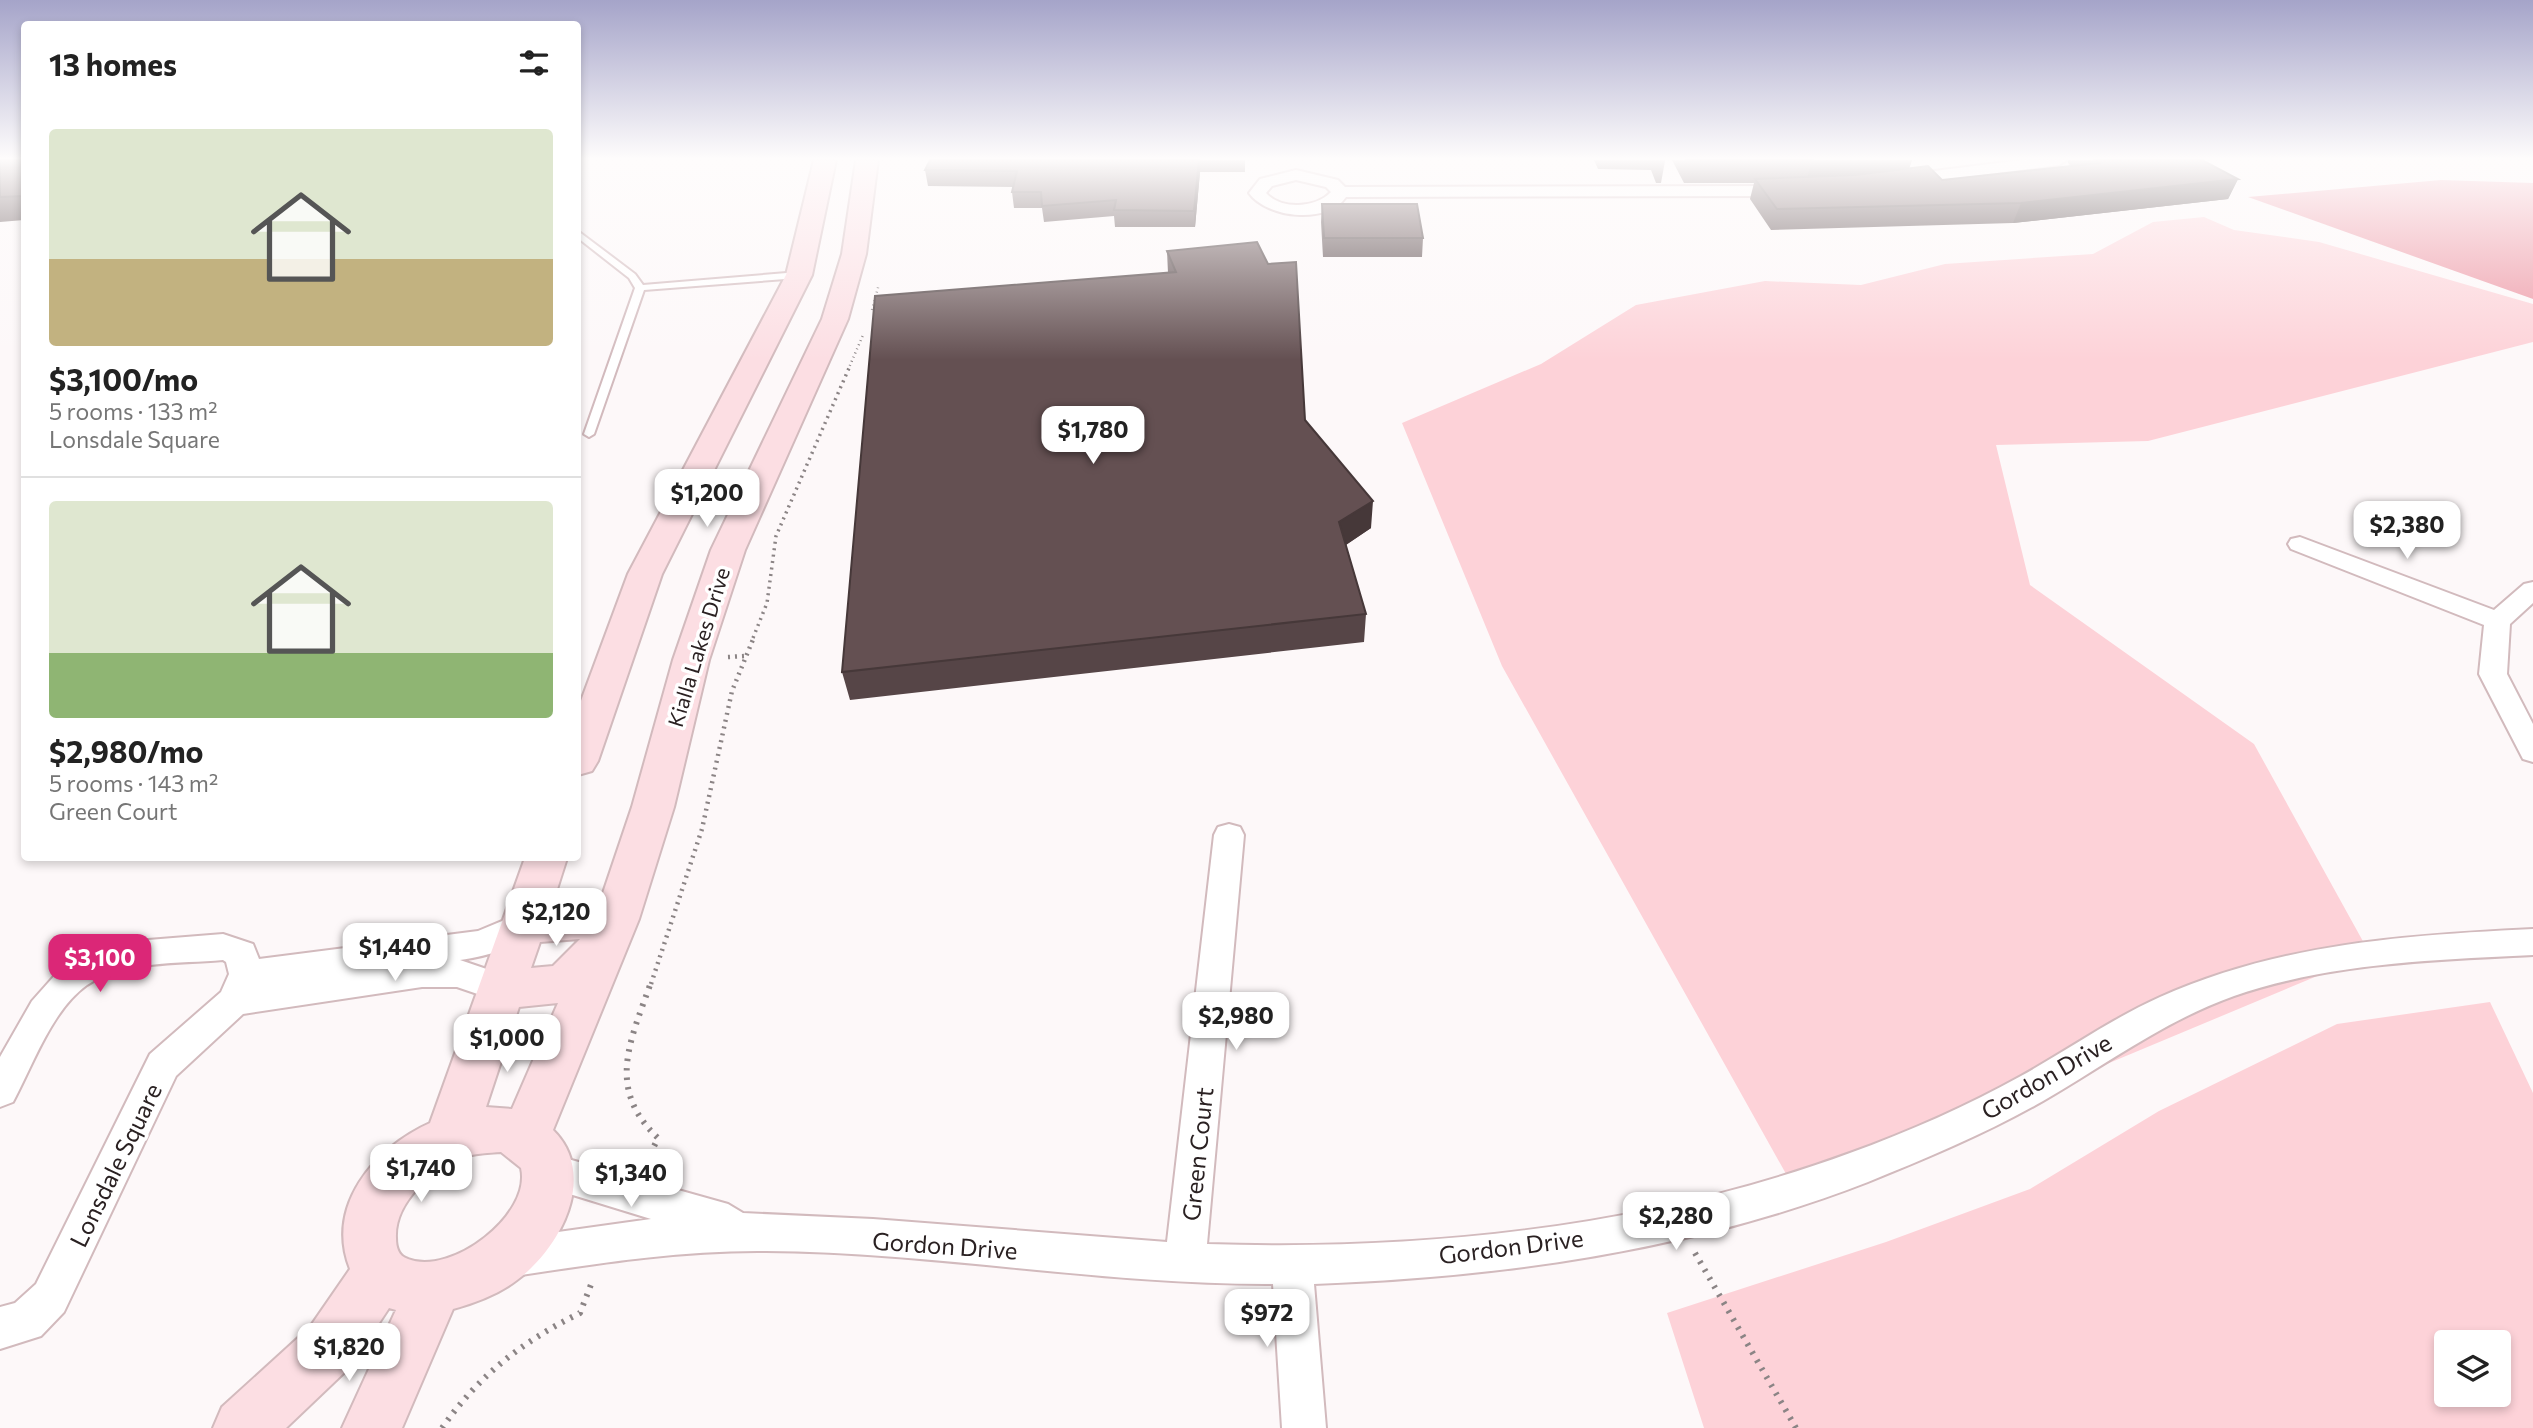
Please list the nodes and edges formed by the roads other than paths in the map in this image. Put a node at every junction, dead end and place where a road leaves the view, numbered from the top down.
1 (810, 227) edge
2 (858, 227) edge
3 (859, 227) edge
4 (581, 236) edge
5 (799, 275) junction
6 (640, 288) junction
7 (589, 434) dead end
8 (2300, 544) dead end
9 (2533, 590) edge
10 (2497, 621) junction
11 (2533, 752) edge
12 (581, 753) edge
13 (1229, 835) dead end
14 (545, 861) edge
15 (617, 919) junction
16 (524, 925) junction
17 (2533, 942) edge
18 (240, 988) junction
19 (501, 988) junction
20 (0, 1091) edge
21 (450, 1138) junction
22 (538, 1154) junction
23 (768, 1232) junction
24 (499, 1260) junction
25 (1185, 1263) junction
26 (1292, 1266) junction
27 (380, 1273) junction
28 (435, 1287) junction
29 (0, 1328) edge
30 (243, 1428) edge
31 (372, 1428) edge
32 (1304, 1428) edge

1 - 5 street
2 - 5 street
3 - 15 street, Kialla Lakes Drive
4 - 6 lane
5 - 6 lane
5 - 12 street
6 - 7 lane
8 - 10 street
9 - 10 street
10 - 11 street
13 - 25 street, Green Court
14 - 16 street
15 - 16 street
15 - 19 street
15 - 22 street, Kialla Lakes Drive
16 - 18 street
16 - 19 street
17 - 26 street, Gordon Drive
18 - 19 street
18 - 20 street
18 - 29 street, Lonsdale Square
19 - 21 street
21 - 22 street
21 - 27 street
22 - 23 street, Gordon Drive
22 - 24 street
23 - 24 street, Gordon Drive
23 - 25 street, Gordon Drive
24 - 28 street
25 - 26 street, Gordon Drive
26 - 32 street
27 - 28 street
27 - 30 street
28 - 31 street

